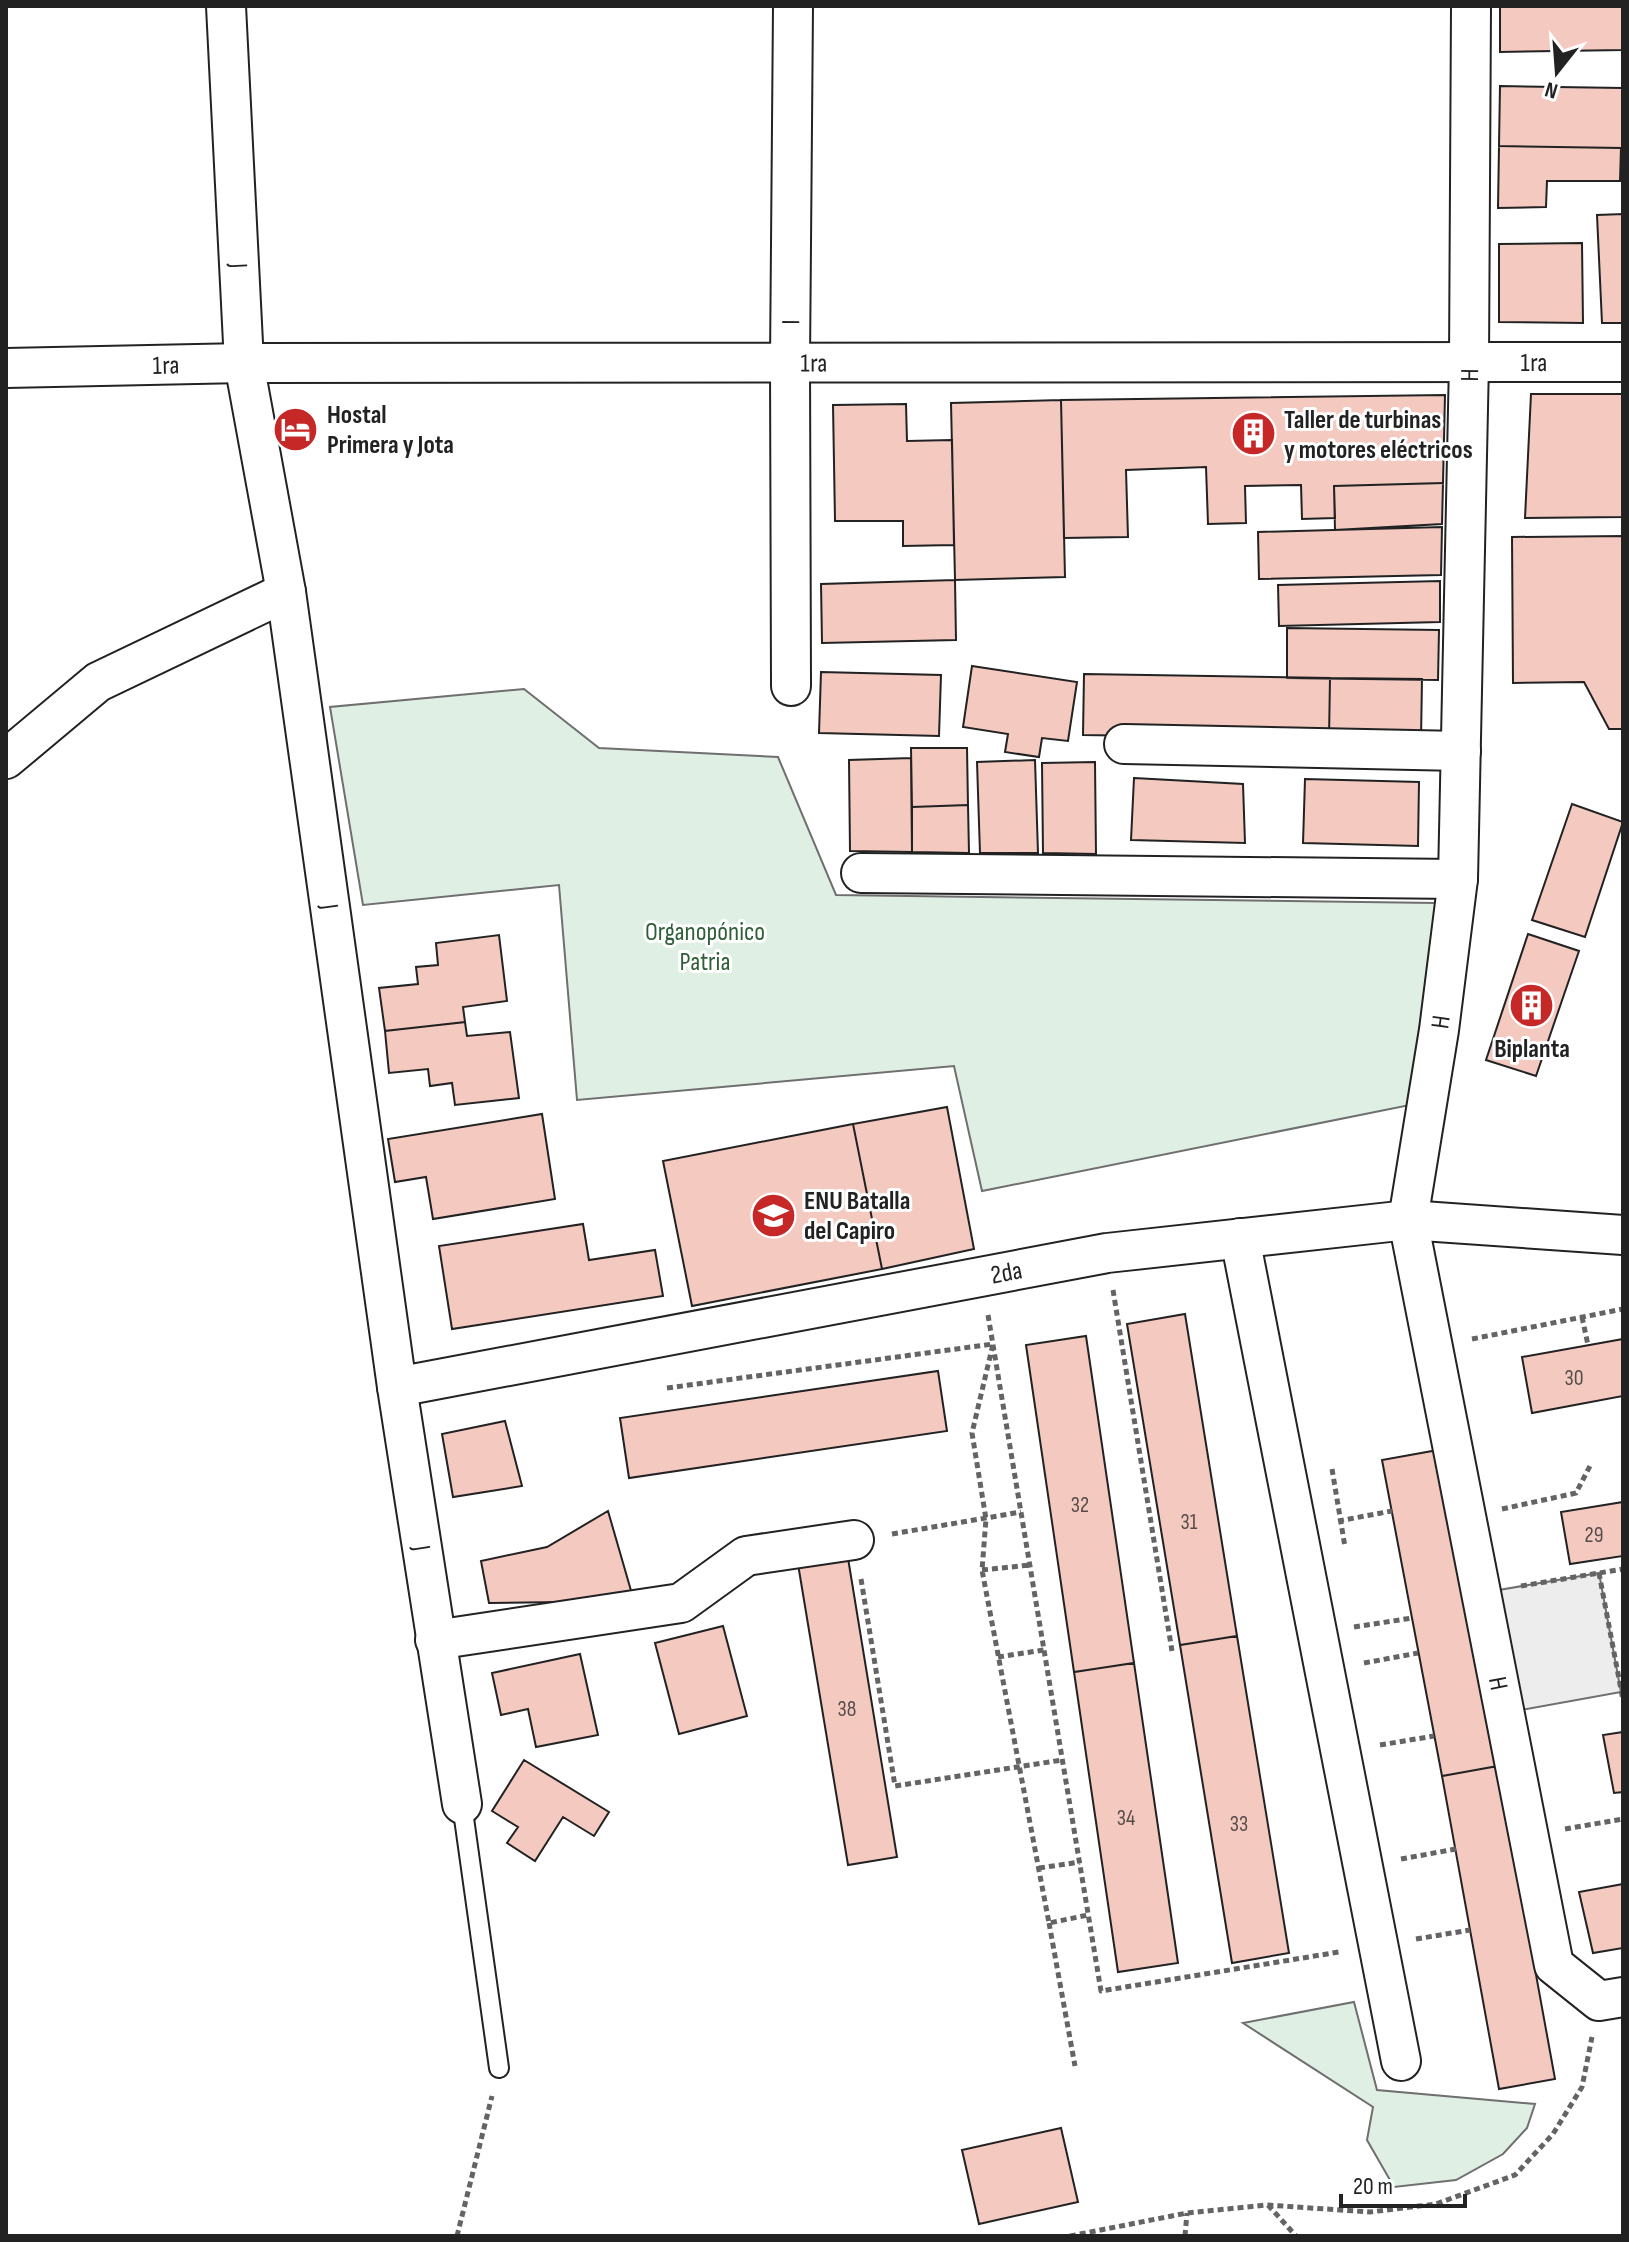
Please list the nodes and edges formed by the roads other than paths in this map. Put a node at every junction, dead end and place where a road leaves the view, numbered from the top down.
1 (226, 6) edge
2 (793, 6) edge
3 (1471, 6) edge
4 (790, 362) junction
5 (1469, 362) junction
6 (1623, 362) edge
7 (244, 363) junction
8 (6, 368) edge
9 (286, 592) junction
10 (791, 686) dead end
11 (1124, 744) dead end
12 (1461, 751) junction
13 (6, 759) edge
14 (861, 873) dead end
15 (1458, 879) junction
16 (1408, 1220) junction
17 (1623, 1235) edge
18 (1240, 1238) junction
19 (397, 1387) junction
20 (854, 1540) road end
21 (435, 1640) junction
22 (462, 1804) joint
23 (1611, 1999) edge
24 (1401, 2061) dead end
25 (499, 2068) road end

1 - 7 street, J
2 - 4 street, I
3 - 5 street, H
4 - 5 street, 1ra
4 - 7 street, 1ra
4 - 10 street, I
5 - 6 street, 1ra
5 - 12 street, H
7 - 8 street, 1ra
7 - 9 street, J
9 - 13 street
9 - 19 street, J
11 - 12 street
12 - 15 street, H
14 - 15 street
15 - 16 street, H
16 - 17 street, 2da
16 - 18 street, 2da
16 - 23 street, H
18 - 19 street, 2da
18 - 24 street
19 - 21 street, J
20 - 21 street
21 - 22 street, J
22 - 25 lane

